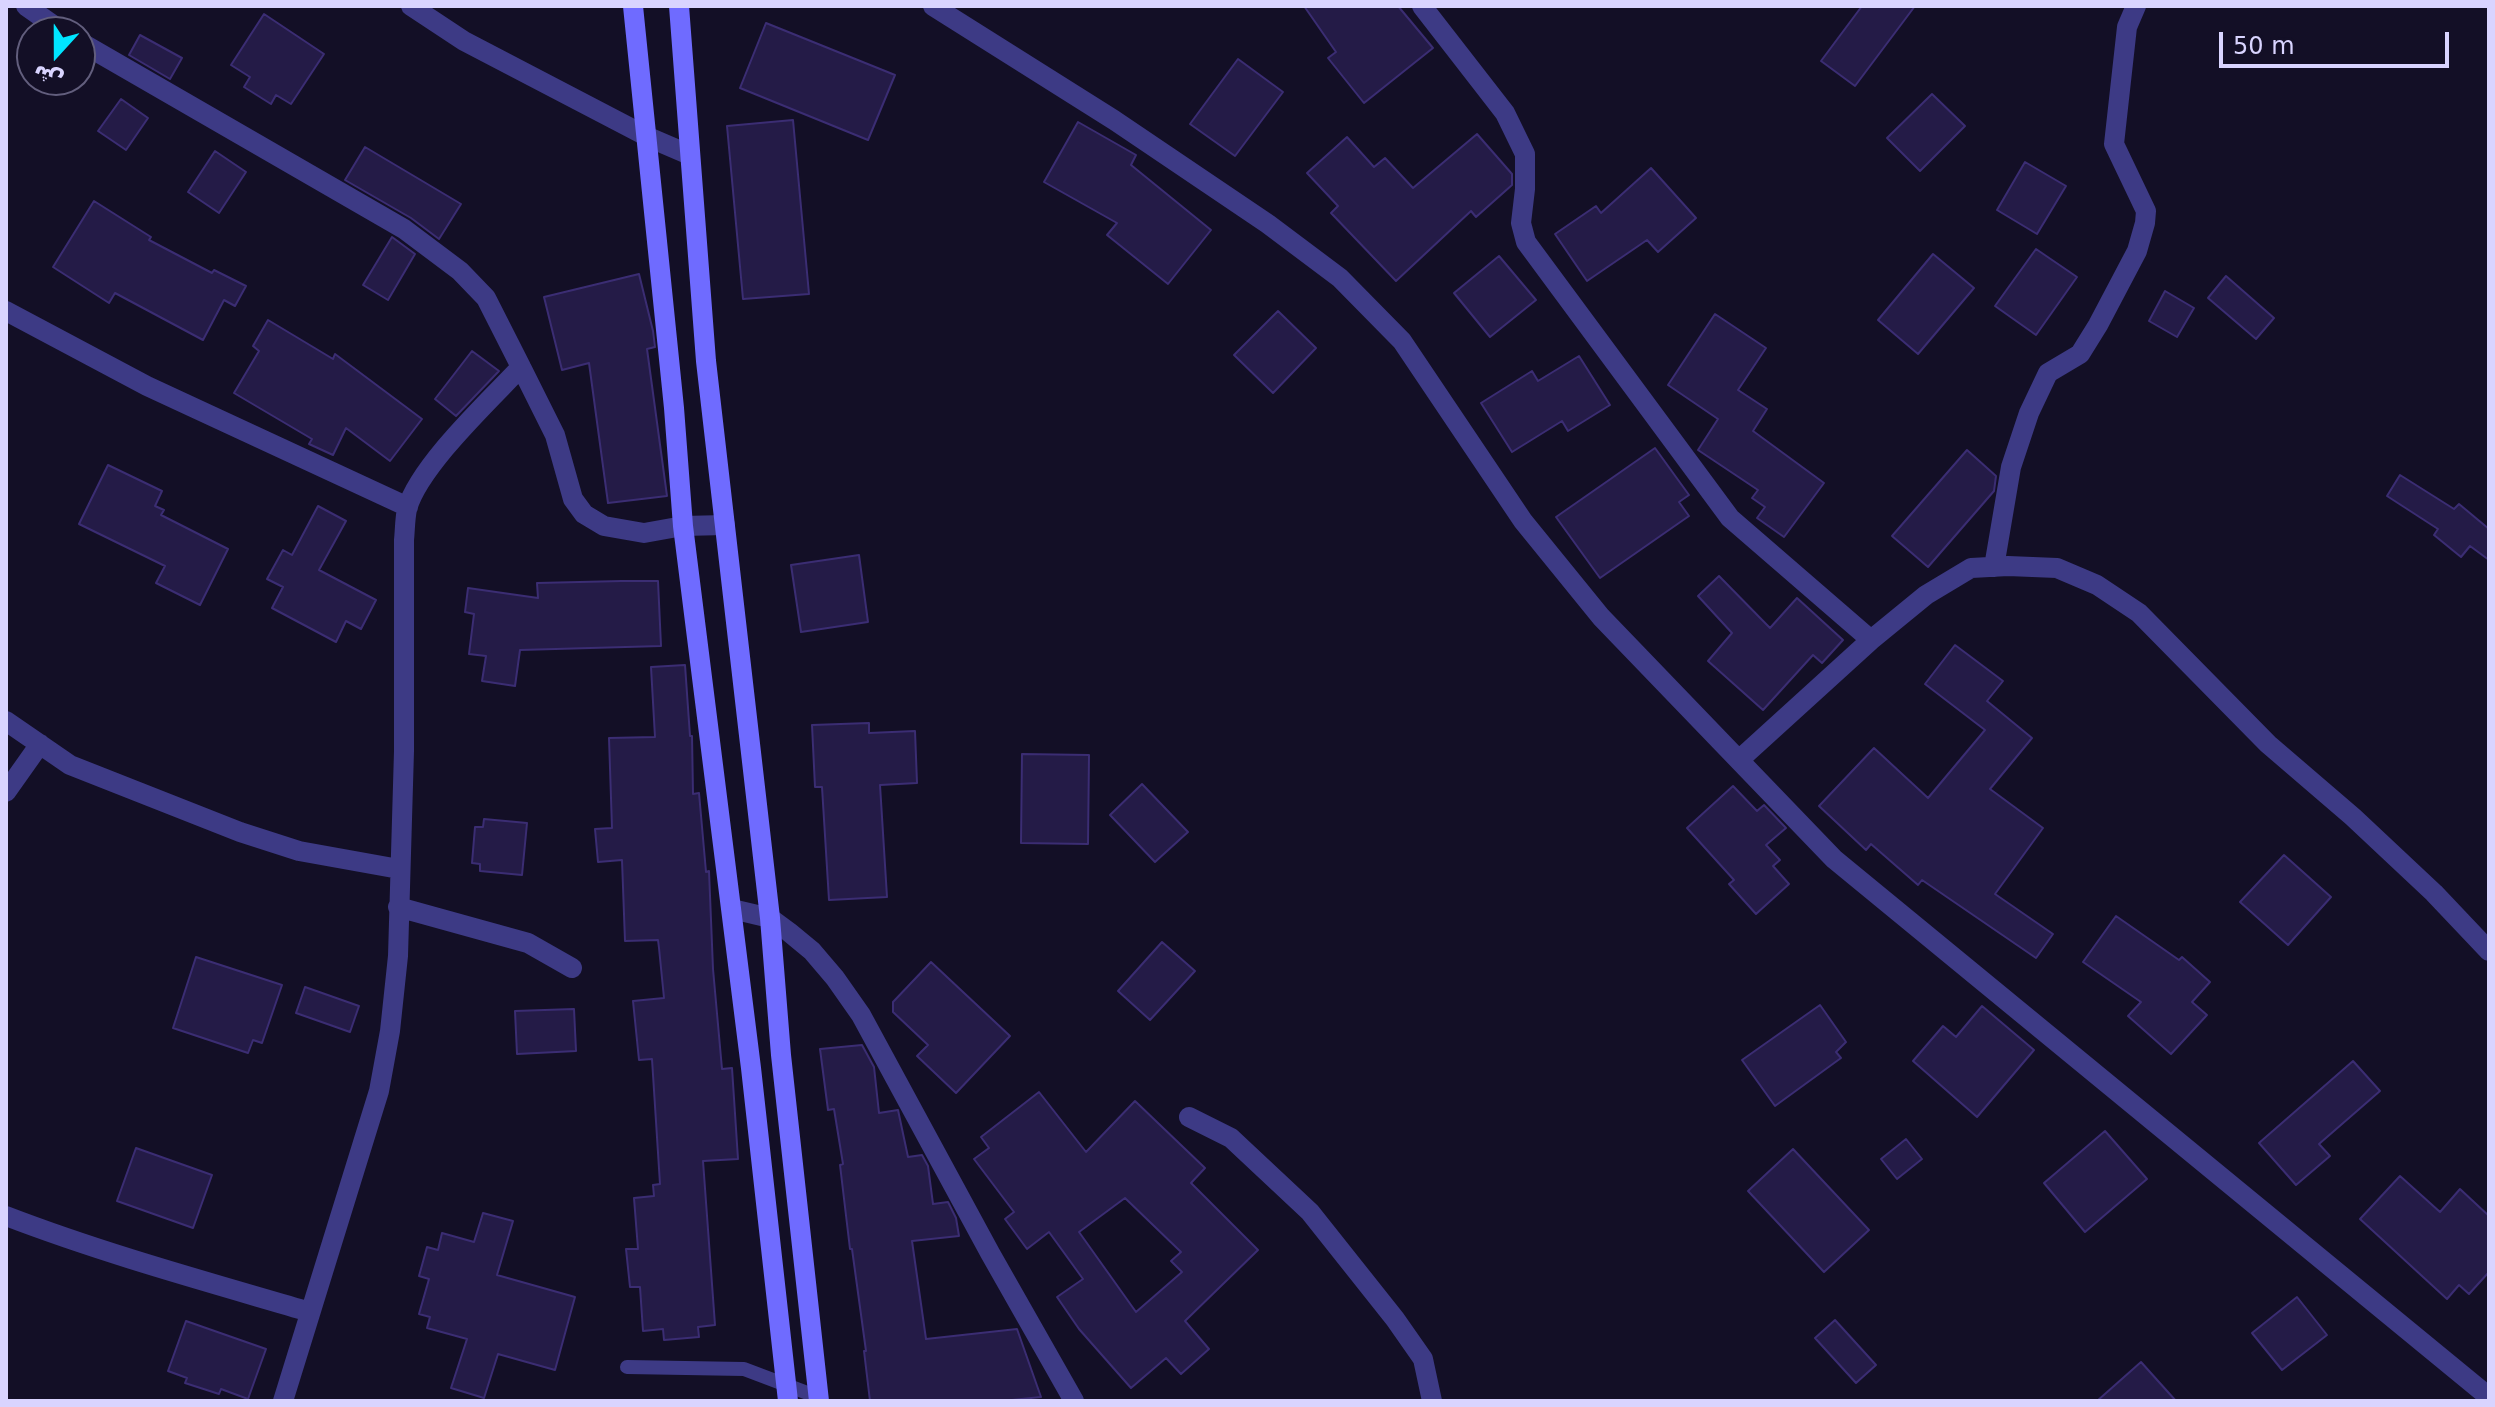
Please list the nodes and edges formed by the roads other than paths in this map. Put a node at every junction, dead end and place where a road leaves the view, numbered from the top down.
1 (411, 6) edge
2 (633, 6) edge
3 (679, 6) edge
4 (933, 6) edge
5 (1422, 6) edge
6 (2136, 6) edge
7 (96, 51) edge
8 (648, 137) junction
9 (690, 155) junction
10 (6, 311) edge
11 (521, 367) junction
12 (408, 507) junction
13 (725, 525) junction
14 (683, 526) junction
15 (1994, 567) junction
16 (1871, 640) junction
17 (6, 721) edge
18 (40, 744) junction
19 (1739, 760) junction
20 (6, 792) edge
21 (399, 869) junction
22 (398, 907) junction
23 (732, 909) junction
24 (770, 918) junction
25 (2489, 951) edge
26 (572, 968) dead end
27 (1189, 1117) dead end
28 (6, 1216) edge
29 (310, 1312) junction
30 (627, 1367) dead end
31 (787, 1392) edge
32 (2489, 1397) edge
33 (819, 1399) edge
34 (283, 1401) edge
35 (1074, 1401) edge
36 (1432, 1401) edge

1 - 8 street
2 - 8 main road
3 - 9 main road
4 - 19 street
5 - 16 street
6 - 15 street
7 - 11 street
8 - 9 street
8 - 14 main road
9 - 13 main road
10 - 12 street
11 - 12 street
11 - 14 street
12 - 21 street
13 - 14 street
13 - 24 main road
14 - 23 main road
15 - 16 street
15 - 25 street
16 - 19 street
17 - 18 street
18 - 20 street
18 - 21 street
19 - 32 street
21 - 22 street
22 - 26 street
22 - 29 street
23 - 24 street
23 - 31 main road
24 - 33 main road
24 - 35 street
27 - 36 street
28 - 29 street
29 - 34 street
30 - 31 lane
31 - 33 lane

